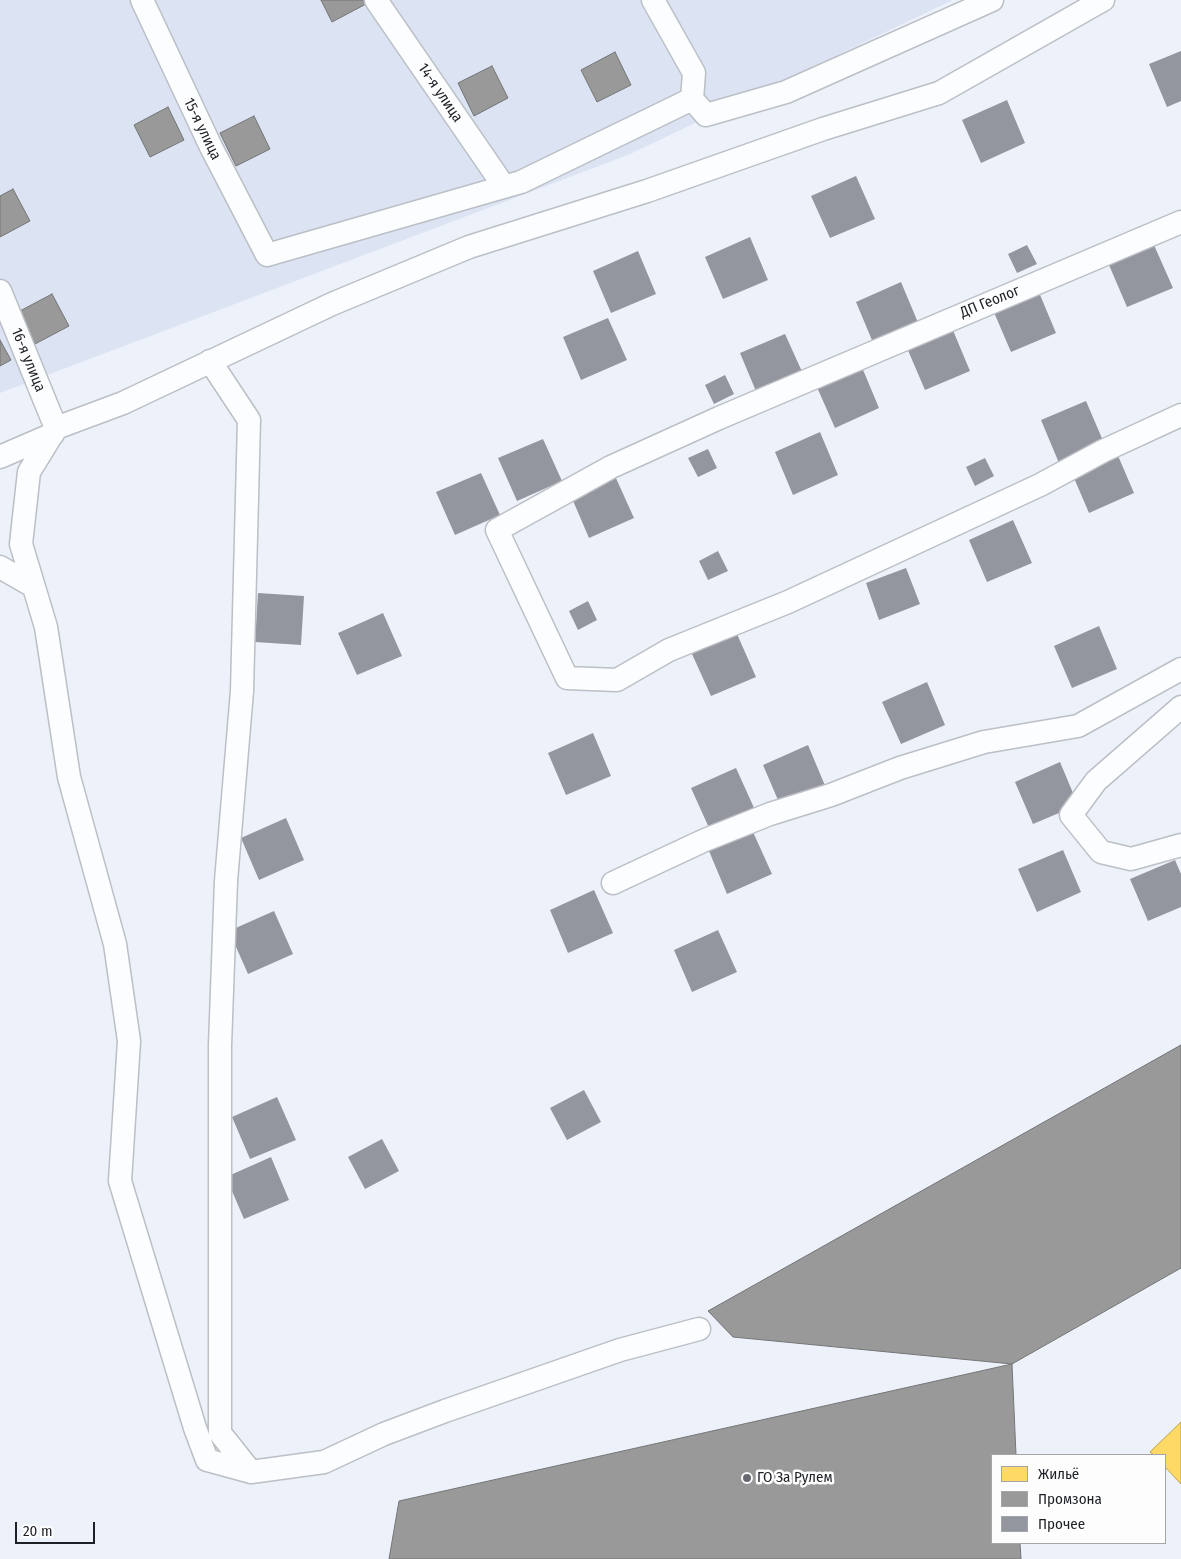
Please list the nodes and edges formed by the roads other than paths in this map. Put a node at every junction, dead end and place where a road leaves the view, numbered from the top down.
1 (142, 0) edge
2 (376, 0) edge
3 (653, 0) edge
4 (992, 0) edge
5 (1103, 0) edge
6 (692, 99) junction
7 (503, 185) junction
8 (1181, 222) edge
9 (0, 291) edge
10 (210, 361) junction
11 (1181, 415) edge
12 (54, 431) junction
13 (0, 457) edge
14 (0, 567) edge
15 (33, 586) junction
16 (1181, 669) edge
17 (1181, 707) edge
18 (1181, 846) edge
19 (613, 883) dead end
20 (699, 1329) dead end
21 (251, 1472) junction

1 - 7 street, 15-я улица
2 - 7 street, 14-я улица
3 - 6 street
4 - 6 street
5 - 10 street
6 - 7 street
8 - 11 street, ДП Геолог
9 - 12 street, 16-я улица
10 - 12 street
10 - 21 street
12 - 13 street
12 - 15 street
14 - 15 street
15 - 21 street
16 - 19 street
17 - 18 street
20 - 21 street

